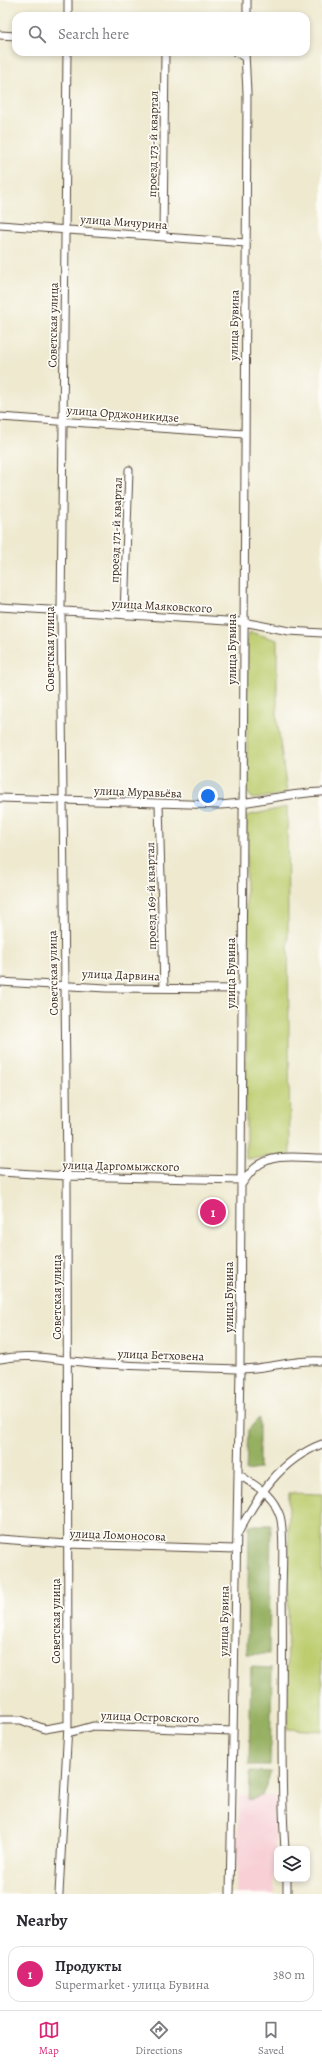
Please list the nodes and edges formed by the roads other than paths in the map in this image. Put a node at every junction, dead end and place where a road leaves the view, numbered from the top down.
1 (68, 0) edge
2 (247, 0) edge
3 (68, 12) edge
4 (247, 12) edge
5 (0, 35) edge
6 (12, 36) edge
7 (67, 56) edge
8 (165, 56) edge
9 (244, 56) edge
10 (0, 225) edge
11 (65, 229) junction
12 (163, 236) junction
13 (246, 242) junction
14 (0, 417) edge
15 (63, 421) junction
16 (244, 434) junction
17 (129, 470) dead end
18 (0, 607) edge
19 (61, 611) junction
20 (124, 615) junction
21 (243, 622) junction
22 (322, 632) edge
23 (322, 792) edge
24 (0, 798) edge
25 (62, 801) junction
26 (159, 804) junction
27 (242, 804) junction
28 (0, 982) edge
29 (64, 984) junction
30 (164, 988) junction
31 (242, 989) junction
32 (322, 1158) edge
33 (0, 1172) edge
34 (67, 1176) junction
35 (241, 1183) junction
36 (0, 1359) edge
37 (68, 1360) junction
38 (322, 1361) edge
39 (240, 1369) junction
40 (322, 1444) edge
41 (238, 1474) junction
42 (263, 1489) junction
43 (236, 1535) junction
44 (0, 1539) edge
45 (67, 1544) junction
46 (236, 1549) junction
47 (0, 1720) edge
48 (68, 1726) junction
49 (233, 1730) junction
50 (68, 1734) junction
51 (285, 1846) edge
52 (287, 1882) edge
53 (59, 1894) edge
54 (230, 1894) edge
55 (287, 1894) edge

1 - 3 street
2 - 4 street
5 - 6 street
7 - 11 street, Советская улица
8 - 12 street, проезд 173-й квартал
9 - 13 street, улица Бувина
10 - 11 street, улица Мичурина
11 - 12 street, улица Мичурина
11 - 15 street, Советская улица
12 - 13 street, улица Мичурина
13 - 16 street, улица Бувина
14 - 15 street, улица Орджоникидзе
15 - 16 street, улица Орджоникидзе
15 - 19 street, Советская улица
16 - 21 street, улица Бувина
17 - 20 street, проезд 171-й квартал
18 - 19 street, улица Маяковского
19 - 20 street, улица Маяковского
19 - 25 street, Советская улица
20 - 21 street, улица Маяковского
21 - 22 street, улица Маяковского
21 - 27 street, улица Бувина
23 - 27 street, улица Муравьёва
24 - 25 street, улица Муравьёва
25 - 26 street, улица Муравьёва
25 - 29 street, Советская улица
26 - 27 street, улица Муравьёва
26 - 30 street, проезд 169-й квартал
27 - 31 street, улица Бувина
28 - 29 street, улица Дарвина
29 - 30 street, улица Дарвина
29 - 34 street, Советская улица
30 - 31 street, улица Дарвина
31 - 35 street, улица Бувина
32 - 35 street
33 - 34 street, улица Даргомыжского
34 - 35 street, улица Даргомыжского
34 - 37 street, Советская улица
35 - 39 street, улица Бувина
36 - 37 street, улица Бетховена
37 - 39 street, улица Бетховена
37 - 45 street, Советская улица
38 - 39 street, улица Бетховена
39 - 41 street, улица Бувина
40 - 42 street
41 - 42 street
41 - 43 street, улица Бувина
42 - 43 street
42 - 51 street
43 - 46 street, улица Бувина
44 - 45 street, улица Ломоносова
45 - 46 street, улица Ломоносова
45 - 48 street, Советская улица
46 - 49 street, улица Бувина
47 - 48 street
48 - 50 street, Советская улица
49 - 50 street, улица Островского
49 - 54 street, улица Бувина
50 - 53 street, Советская улица
52 - 55 street

